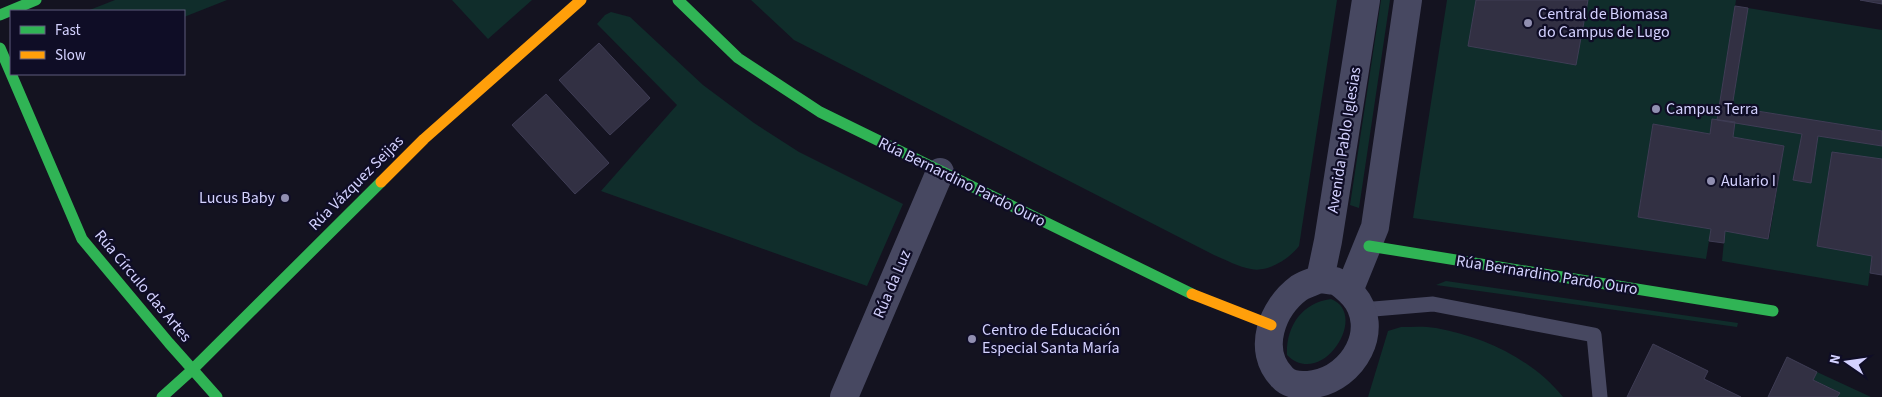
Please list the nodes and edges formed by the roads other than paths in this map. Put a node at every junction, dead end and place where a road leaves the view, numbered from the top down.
1 (36, 0) edge
2 (581, 0) edge
3 (678, 0) edge
4 (1366, 0) edge
5 (1408, 0) edge
6 (12, 10) edge
7 (0, 48) edge
8 (10, 71) edge
9 (12, 75) edge
10 (940, 172) junction
11 (1368, 246) junction
12 (1320, 279) junction
13 (1356, 300) junction
14 (1773, 311) dead end
15 (1271, 325) junction
16 (192, 370) junction
17 (1303, 392) edge
18 (162, 397) edge
19 (217, 397) edge
20 (844, 397) edge
21 (1600, 397) edge

1 - 6 street
2 - 16 street, Rúa Vázquez Seijas
3 - 10 street, Rúa Bernardino Pardo Ouro
4 - 12 street, Avenida Pablo Iglesias
5 - 11 street
7 - 8 street, Rúa Círculo das Artes
9 - 16 street, Rúa Círculo das Artes
10 - 15 street, Rúa Bernardino Pardo Ouro
10 - 20 street, Rúa da Luz
11 - 13 street
11 - 14 street, Rúa Bernardino Pardo Ouro
12 - 13 street
12 - 15 street
13 - 17 street
13 - 21 lane
15 - 17 street
16 - 18 street, Rúa Vázquez Seijas
16 - 19 street, Rúa Círculo das Artes

